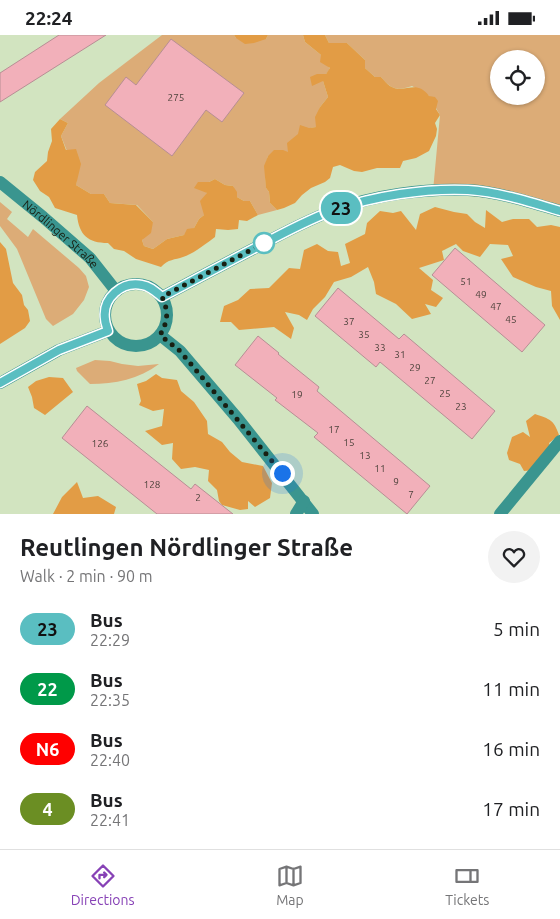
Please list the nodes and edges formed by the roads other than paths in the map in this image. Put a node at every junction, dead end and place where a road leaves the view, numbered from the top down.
1 (0, 182) edge
2 (560, 211) edge
3 (116, 291) junction
4 (162, 297) junction
5 (108, 331) junction
6 (160, 335) junction
7 (0, 383) edge
8 (560, 441) edge
9 (304, 501) junction
10 (296, 514) edge
11 (313, 514) edge
12 (500, 514) edge

1 - 3 street, Nördlinger Straße
2 - 4 street
3 - 4 street
3 - 5 street
4 - 6 street
5 - 6 street
5 - 7 street
6 - 9 street
8 - 12 street
9 - 10 street
9 - 11 street

